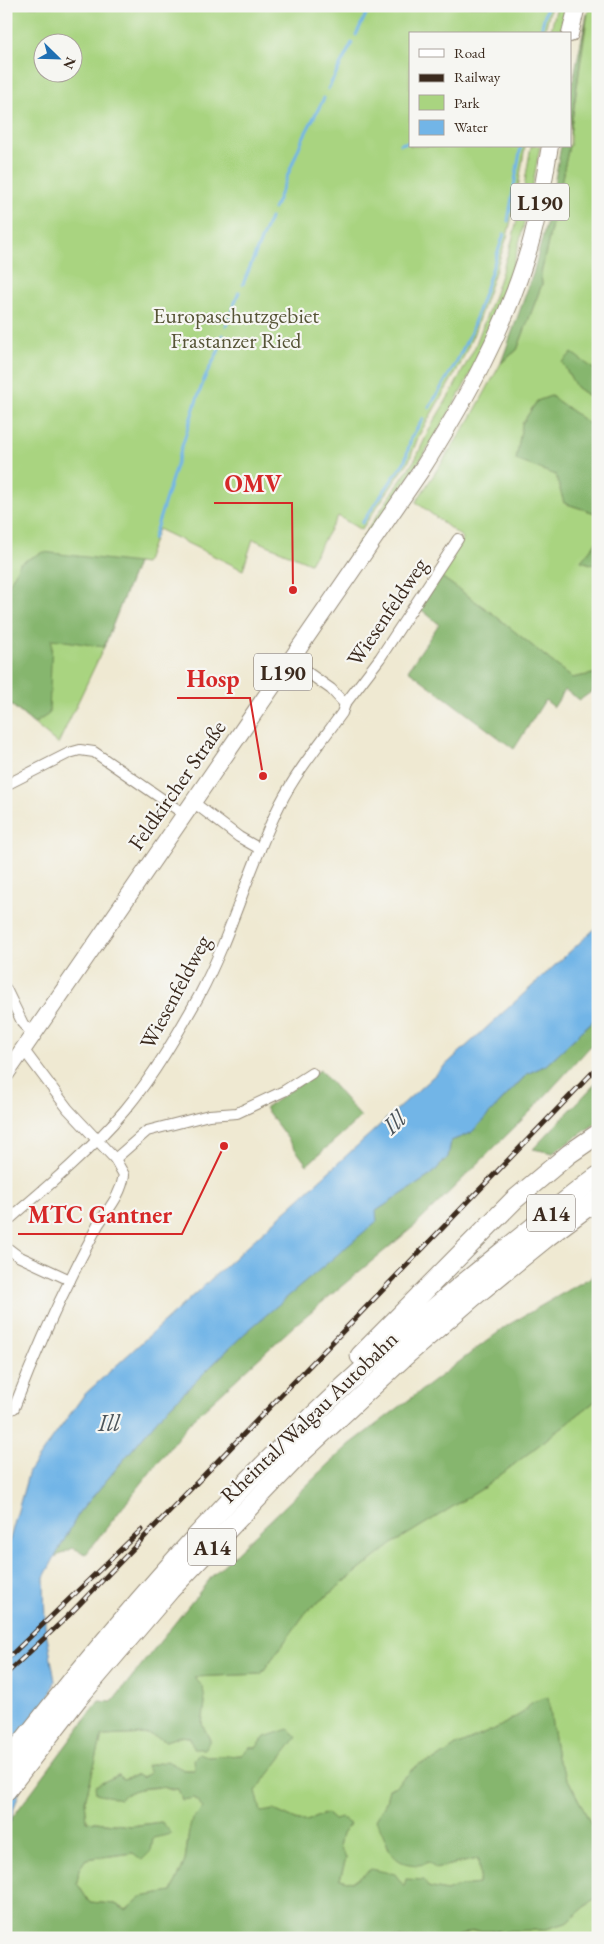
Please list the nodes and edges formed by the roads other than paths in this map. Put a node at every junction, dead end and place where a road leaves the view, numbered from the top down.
1 (576, 6) edge
2 (570, 32) edge
3 (550, 148) edge
4 (458, 539) dead end
5 (290, 660) junction
6 (345, 704) junction
7 (6, 785) edge
8 (188, 808) junction
9 (260, 849) junction
10 (6, 989) edge
11 (33, 1034) junction
12 (23, 1049) junction
13 (312, 1073) dead end
14 (6, 1074) edge
15 (598, 1134) edge
16 (98, 1139) junction
17 (115, 1159) junction
18 (598, 1176) edge
19 (598, 1199) edge
20 (6, 1222) edge
21 (6, 1247) edge
22 (70, 1280) junction
23 (6, 1412) edge
24 (308, 1422) junction
25 (6, 1763) edge
26 (6, 1791) edge

1 - 2 main road
3 - 5 main road, Feldkircher Straße / L190
4 - 6 street, Wiesenfeldweg
5 - 6 street, Wiesenfeldweg
5 - 8 main road, Feldkircher Straße / L190
6 - 9 street, Wiesenfeldweg
7 - 8 street
8 - 9 street
8 - 11 main road, Feldkircher Straße / L190
9 - 16 street, Wiesenfeldweg
10 - 11 street
11 - 12 main road, Feldkircher Straße / L190
12 - 14 main road, Feldkircher Straße / L190
12 - 16 street
13 - 17 street
15 - 24 highway
16 - 17 street
16 - 20 street, Wiesenfeldweg
17 - 22 street
18 - 24 highway, Rheintal/Walgau Autobahn / A14
19 - 26 highway, Rheintal/Walgau Autobahn / A14
21 - 22 street
22 - 23 street
24 - 25 highway, Rheintal/Walgau Autobahn / A14

